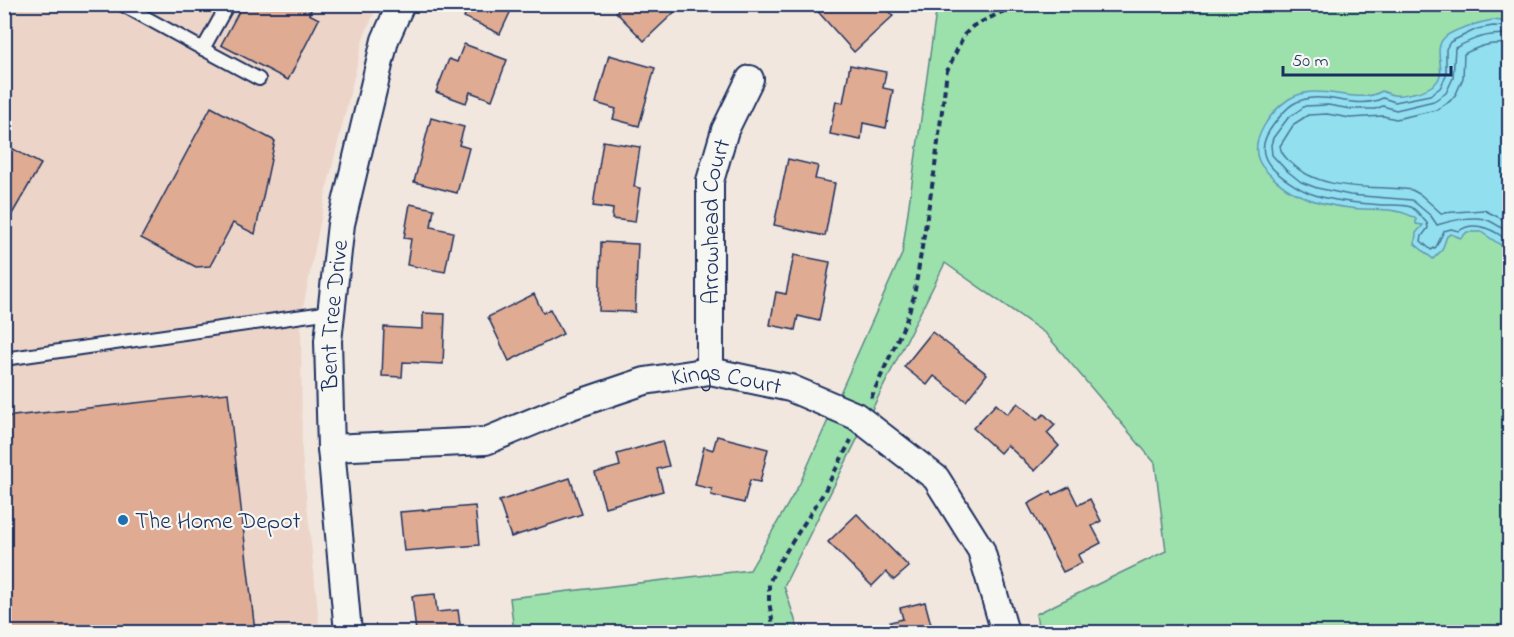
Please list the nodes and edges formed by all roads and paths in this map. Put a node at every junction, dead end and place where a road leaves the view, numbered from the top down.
1 (121, 4) edge
2 (228, 4) edge
3 (401, 4) edge
4 (1062, 4) edge
5 (203, 49) junction
6 (259, 79) dead end
7 (750, 79) dead end
8 (332, 312) junction
9 (4, 359) edge
10 (710, 371) junction
11 (861, 420) junction
12 (331, 448) junction
13 (348, 633) edge
14 (774, 633) edge
15 (1005, 633) edge

1 - 5 lane
2 - 5 lane
3 - 8 street, Bent Tree Drive
4 - 11 path
5 - 6 lane
7 - 10 street, Arrowhead Court
8 - 9 lane
8 - 12 street, Bent Tree Drive
10 - 11 street, Kings Court
10 - 12 street, Kings Court
11 - 14 path
11 - 15 street, Kings Court
12 - 13 street, Bent Tree Drive

